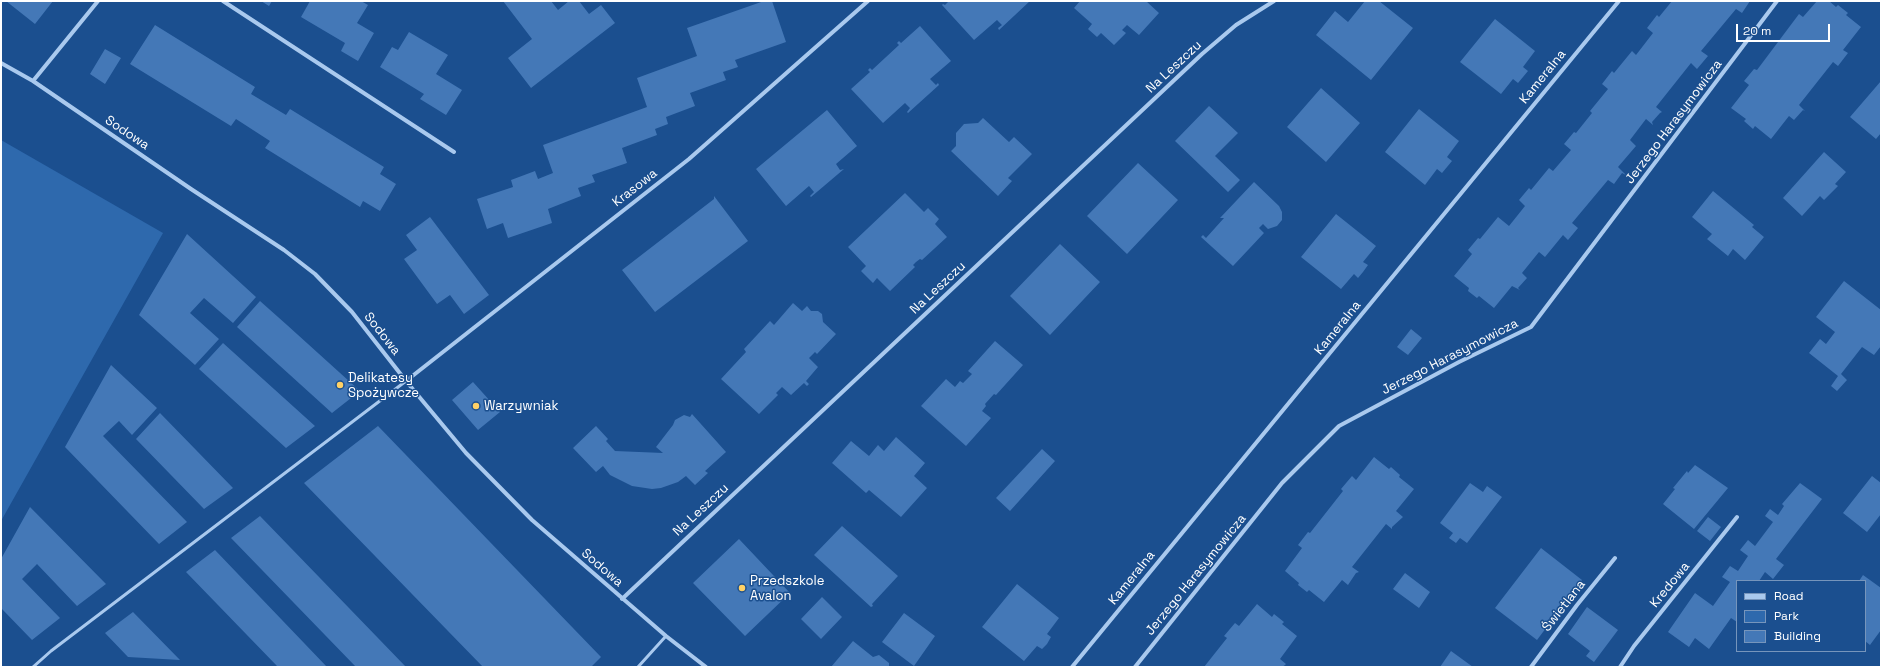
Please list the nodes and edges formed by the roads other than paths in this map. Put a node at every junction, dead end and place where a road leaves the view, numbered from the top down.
1 (98, 1) edge
2 (223, 1) edge
3 (868, 1) edge
4 (1274, 1) edge
5 (1619, 1) edge
6 (1777, 1) edge
7 (1, 63) edge
8 (33, 81) junction
9 (454, 152) dead end
10 (406, 381) junction
11 (1737, 517) dead end
12 (1615, 558) dead end
13 (622, 598) junction
14 (666, 636) junction
15 (33, 667) edge
16 (638, 667) edge
17 (706, 667) edge
18 (1072, 667) edge
19 (1135, 667) edge
20 (1530, 667) edge
21 (1620, 667) edge

1 - 8 street
2 - 9 street
3 - 10 street, Krasowa
4 - 13 street, Na Leszczu
5 - 18 street, Kameralna
6 - 19 street, Jerzego Harasymowicza
7 - 8 street, Sodowa
8 - 10 street, Sodowa
10 - 13 street, Sodowa
10 - 15 lane
11 - 21 street, Kredowa
12 - 20 street, Świetlana
13 - 14 street, Sodowa
14 - 16 lane
14 - 17 street, Sodowa

